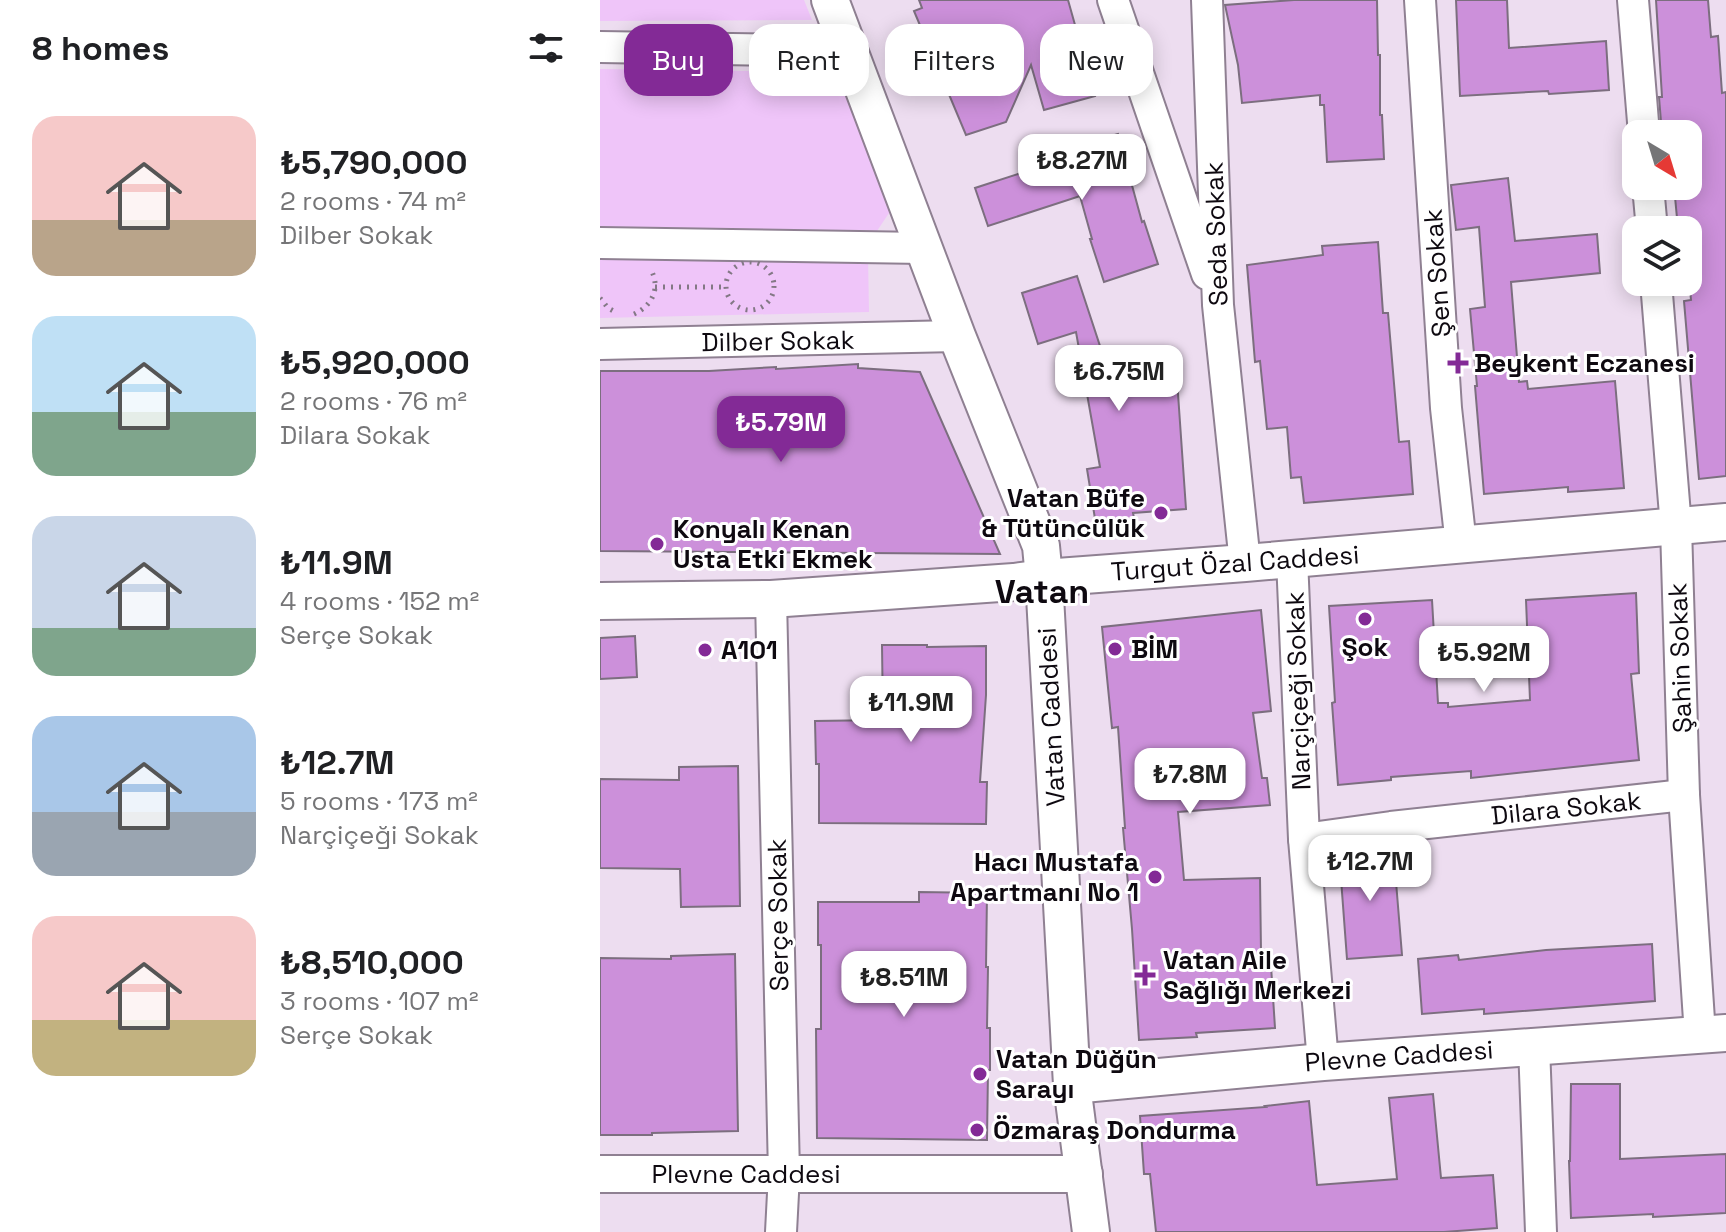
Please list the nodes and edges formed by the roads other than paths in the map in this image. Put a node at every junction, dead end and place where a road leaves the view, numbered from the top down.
1 (830, 0) edge
2 (1113, 0) edge
3 (1207, 0) edge
4 (1420, 0) edge
5 (1633, 0) edge
6 (839, 24) edge
7 (600, 47) edge
8 (749, 49) edge
9 (867, 96) edge
10 (1643, 120) edge
11 (600, 243) edge
12 (924, 248) junction
13 (1657, 296) edge
14 (1218, 305) junction
15 (957, 336) junction
16 (600, 344) edge
17 (1726, 522) edge
18 (1676, 527) junction
19 (1461, 545) junction
20 (1292, 559) junction
21 (1245, 563) junction
22 (1044, 578) junction
23 (771, 599) junction
24 (600, 601) edge
25 (1684, 795) junction
26 (1304, 839) junction
27 (1713, 1034) edge
28 (1534, 1046) junction
29 (1323, 1062) junction
30 (1072, 1085) junction
31 (600, 1174) edge
32 (784, 1174) junction
33 (1084, 1174) junction
34 (781, 1232) edge
35 (1091, 1232) edge
36 (1541, 1232) edge

1 - 6 street, Vatan Caddesi
2 - 14 street
3 - 14 street, Seda Sokak
4 - 19 street, Şen Sokak
5 - 10 street
7 - 8 street
9 - 12 street, Vatan Caddesi
11 - 12 street
12 - 15 street, Vatan Caddesi
13 - 18 street, Şahin Sokak
14 - 21 street, Seda Sokak
15 - 16 street, Dilber Sokak
15 - 22 street, Vatan Caddesi
17 - 18 street, Turgut Özal Caddesi
18 - 19 street, Turgut Özal Caddesi
18 - 25 street, Şahin Sokak
19 - 20 street, Turgut Özal Caddesi
20 - 21 street, Turgut Özal Caddesi
20 - 26 street, Narçiçeği Sokak
21 - 22 street, Turgut Özal Caddesi
22 - 23 street, Turgut Özal Caddesi
22 - 30 street, Vatan Caddesi
23 - 24 street, Turgut Özal Caddesi
23 - 32 street, Serçe Sokak
25 - 26 street, Dilara Sokak
25 - 27 street, Şahin Sokak
26 - 29 street, Narçiçeği Sokak
27 - 28 street, Plevne Caddesi
28 - 29 street, Plevne Caddesi
28 - 36 street
29 - 30 street, Plevne Caddesi
30 - 33 street, Vatan Caddesi
31 - 32 street, Plevne Caddesi
32 - 33 street, Plevne Caddesi
32 - 34 street, Serçe Sokak
33 - 35 street, Vatan Caddesi

